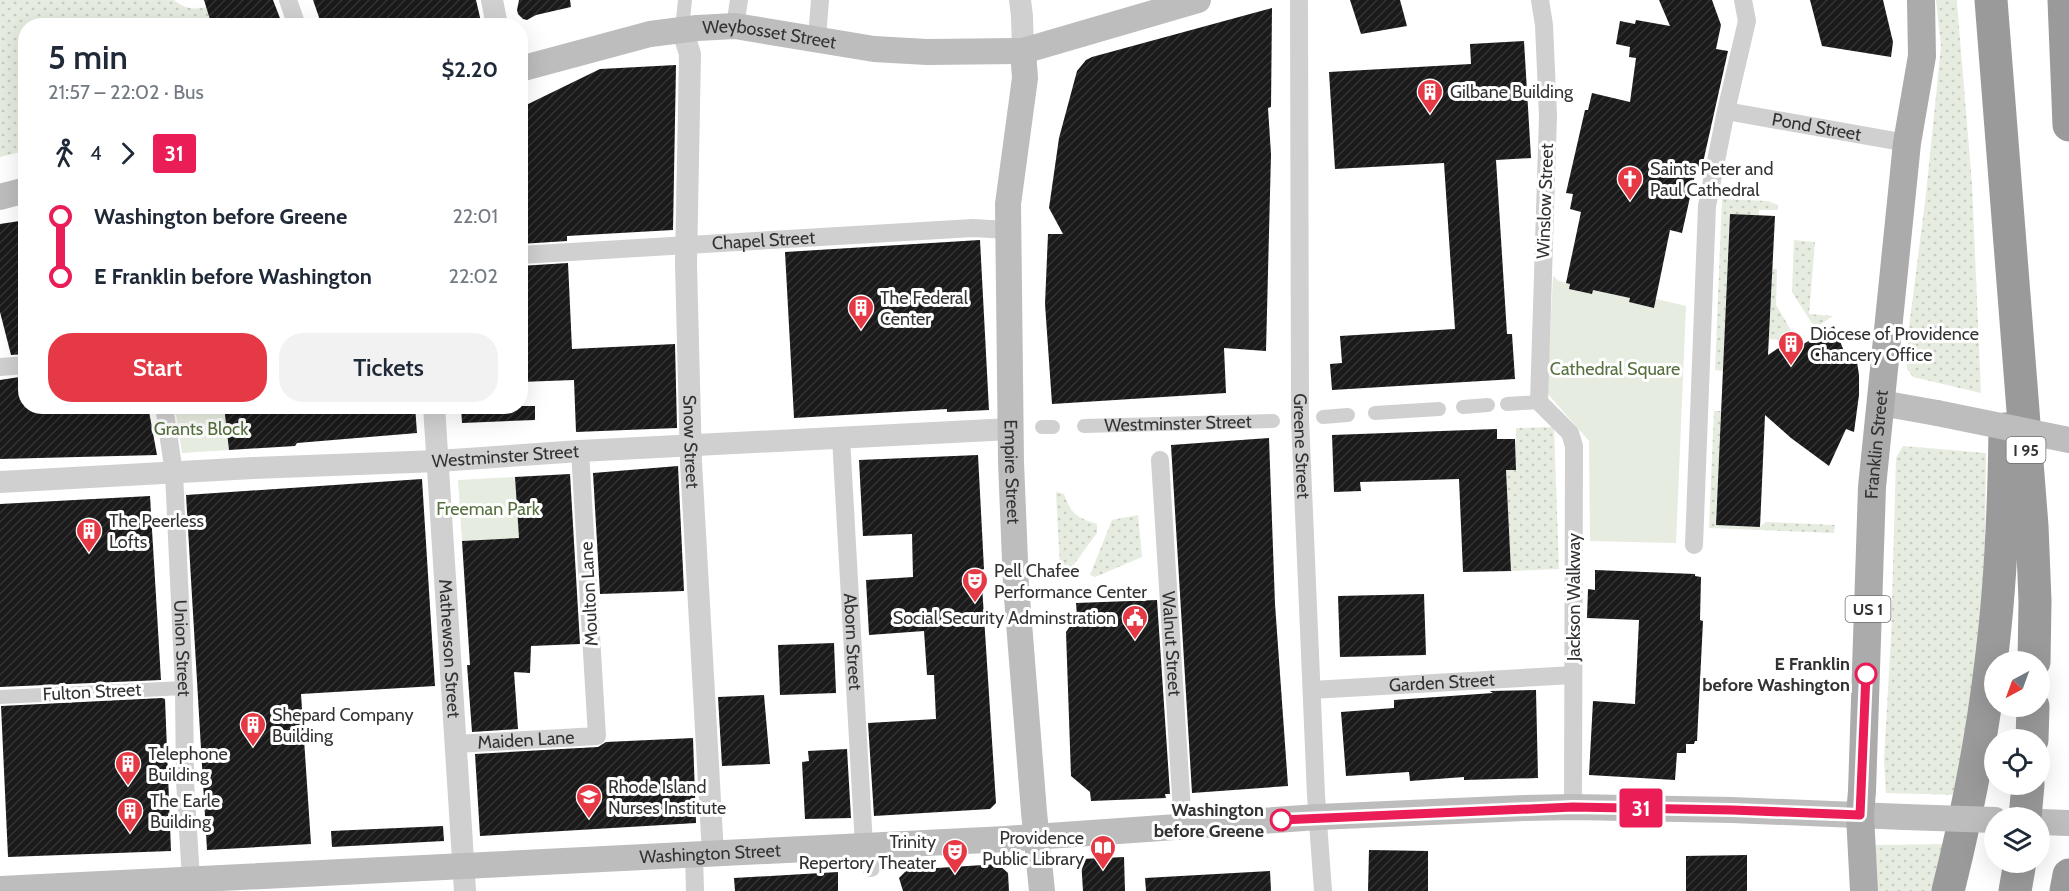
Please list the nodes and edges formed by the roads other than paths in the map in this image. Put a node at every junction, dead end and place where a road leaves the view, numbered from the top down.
1 (288, 0) edge
2 (492, 0) edge
3 (685, 0) edge
4 (740, 0) edge
5 (820, 0) edge
6 (1020, 0) edge
7 (1198, 0) edge
8 (1299, 0) edge
9 (1540, 0) edge
10 (1743, 0) edge
11 (1921, 0) edge
12 (1991, 0) edge
13 (2064, 0) edge
14 (294, 18) edge
15 (495, 18) edge
16 (735, 26) junction
17 (682, 29) junction
18 (817, 39) junction
19 (1023, 51) junction
20 (528, 67) edge
21 (1726, 111) junction
22 (2069, 125) edge
23 (1907, 143) junction
24 (18, 192) edge
25 (0, 197) edge
26 (1008, 230) junction
27 (2009, 238) junction
28 (687, 247) junction
29 (528, 255) edge
30 (18, 366) edge
31 (0, 367) edge
32 (1539, 402) junction
33 (1881, 403) junction
34 (1507, 404) dead end
35 (1488, 405) dead end
36 (1463, 407) dead end
37 (1439, 409) dead end
38 (1375, 413) dead end
39 (165, 414) edge
40 (435, 414) edge
41 (1348, 415) dead end
42 (1323, 417) dead end
43 (1273, 420) dead end
44 (1084, 426) dead end
45 (1011, 429) junction
46 (841, 438) junction
47 (2069, 440) edge
48 (691, 446) junction
49 (580, 451) junction
50 (1160, 460) dead end
51 (438, 461) junction
52 (174, 473) junction
53 (0, 482) edge
54 (1694, 545) dead end
55 (2034, 651) edge
56 (1573, 675) junction
57 (183, 688) junction
58 (1312, 690) junction
59 (0, 696) edge
60 (597, 736) joint
61 (456, 744) junction
62 (1573, 807) junction
63 (1860, 815) junction
64 (1318, 817) junction
65 (1984, 820) edge
66 (2050, 822) edge
67 (2069, 823) edge
68 (1183, 827) junction
69 (1037, 837) junction
70 (704, 855) junction
71 (867, 857) junction
72 (2018, 873) edge
73 (2069, 875) edge
74 (464, 879) edge
75 (192, 885) edge
76 (0, 889) edge
77 (695, 891) edge
78 (1042, 891) edge
79 (1323, 891) edge
80 (1864, 891) edge
81 (1948, 891) edge
82 (2015, 891) edge
83 (2066, 891) edge

1 - 14 street
2 - 15 street
3 - 17 street
4 - 16 street
5 - 18 street
6 - 19 street
7 - 19 main road, Weybosset Street
8 - 58 street, Greene Street
9 - 32 street, Winslow Street
10 - 21 street
11 - 23 main road, Franklin Street / US 1
12 - 27 highway, I 95
13 - 22 highway
16 - 17 main road, Weybosset Street
16 - 18 main road, Weybosset Street
17 - 20 main road, Weybosset Street
17 - 28 street, Snow Street
18 - 19 main road, Weybosset Street
19 - 26 main road, Empire Street
21 - 23 street, Pond Street
21 - 54 street
23 - 33 main road, Franklin Street / US 1
24 - 25 main road
26 - 28 street, Chapel Street
26 - 45 main road, Empire Street
27 - 55 highway, I 95
27 - 81 highway
28 - 29 street, Chapel Street
28 - 48 street, Snow Street
30 - 31 street
32 - 34 street
32 - 56 street, Jackson Walkway
33 - 47 main road, bridge
33 - 63 main road, Franklin Street / US 1
35 - 36 street
37 - 38 street
39 - 52 street, Union Street
40 - 51 street, Mathewson Street
41 - 42 street
43 - 44 street, Westminster Street
45 - 46 street, Westminster Street
45 - 69 main road, Empire Street
46 - 48 street, Westminster Street
46 - 71 street, Aborn Street
48 - 49 street, Westminster Street
48 - 70 street, Snow Street
49 - 51 street, Westminster Street
49 - 60 street, Moulton Lane
50 - 68 street, Walnut Street
51 - 52 street, Westminster Street
51 - 61 street, Mathewson Street
52 - 53 street, Westminster Street
52 - 57 street, Union Street
56 - 58 street, Garden Street
56 - 62 street, Jackson Walkway
57 - 59 street, Fulton Street
57 - 75 street, Union Street
58 - 64 street, Greene Street
60 - 61 street, Maiden Lane
61 - 74 street, Mathewson Street
62 - 63 main road, Washington Street
62 - 64 main road, Washington Street
63 - 65 main road, Washington Street, bridge
63 - 80 main road, Franklin Street / US 1
64 - 68 main road, Washington Street
64 - 79 street, Greene Street
66 - 67 main road
68 - 69 main road, Washington Street
69 - 71 main road, Washington Street
69 - 78 main road, Empire Street
70 - 71 main road, Washington Street
70 - 74 main road, Washington Street
70 - 77 street, Snow Street
72 - 82 highway
73 - 83 highway
74 - 75 main road, Washington Street
75 - 76 main road, Washington Street

